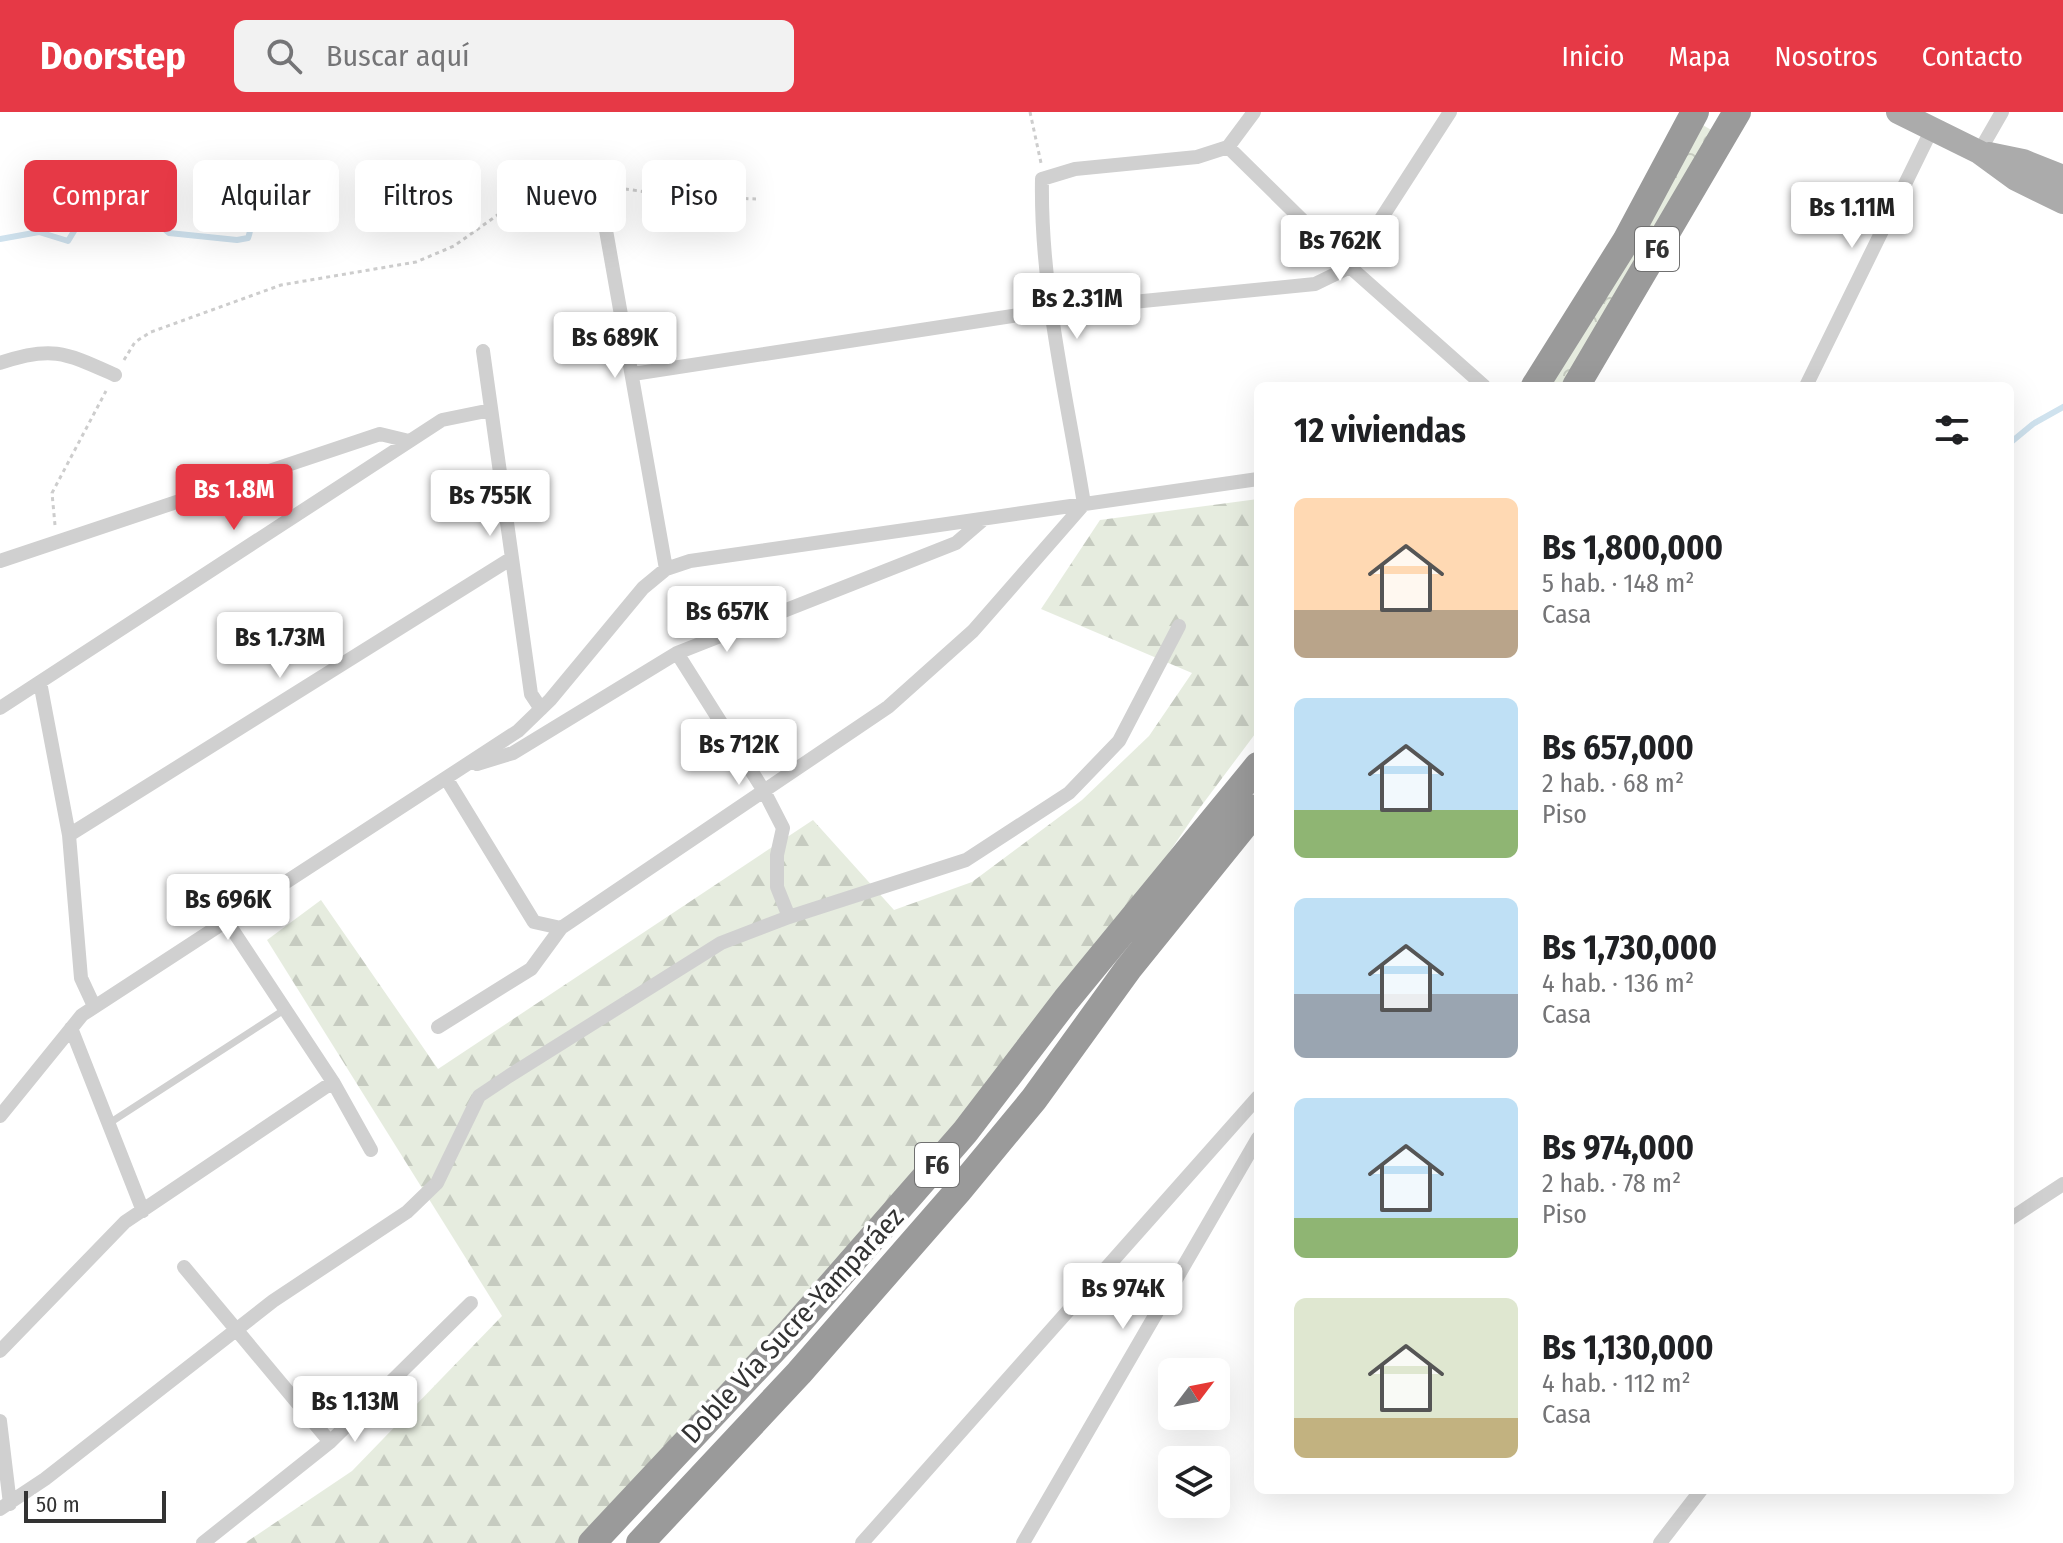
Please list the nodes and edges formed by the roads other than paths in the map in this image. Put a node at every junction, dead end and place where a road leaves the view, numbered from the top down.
1 (1254, 112) edge
2 (1450, 112) edge
3 (1898, 112) edge
4 (2002, 112) edge
5 (1713, 118) edge
6 (1931, 131) junction
7 (1228, 147) junction
8 (1979, 152) junction
9 (2063, 177) edge
10 (2063, 202) edge
11 (607, 232) edge
12 (1350, 267) junction
13 (1052, 310) junction
14 (483, 351) dead end
15 (0, 363) edge
16 (633, 374) junction
17 (115, 375) road end
18 (1479, 382) edge
19 (1538, 382) edge
20 (1578, 382) edge
21 (1808, 382) edge
22 (491, 410) junction
23 (409, 441) junction
24 (1254, 480) edge
25 (1084, 504) junction
26 (984, 519) junction
27 (512, 558) junction
28 (0, 561) edge
29 (666, 569) junction
30 (1179, 626) dead end
31 (677, 653) junction
32 (40, 682) junction
33 (0, 708) edge
34 (541, 709) junction
35 (1254, 771) edge
36 (452, 774) junction
37 (764, 791) junction
38 (1254, 813) edge
39 (69, 835) junction
40 (789, 917) junction
41 (226, 920) junction
42 (561, 928) junction
43 (94, 1006) junction
44 (284, 1009) junction
45 (438, 1027) dead end
46 (71, 1028) junction
47 (333, 1082) junction
48 (1254, 1102) edge
49 (0, 1116) edge
50 (108, 1124) junction
51 (1254, 1145) edge
52 (371, 1150) dead end
53 (2063, 1184) edge
54 (143, 1211) junction
55 (2014, 1216) edge
56 (184, 1267) dead end
57 (471, 1303) dead end
58 (236, 1330) junction
59 (0, 1351) edge
60 (0, 1421) edge
61 (330, 1442) junction
62 (1698, 1494) edge
63 (5, 1507) edge
64 (203, 1543) edge
65 (592, 1543) edge
66 (640, 1543) edge
67 (862, 1543) edge
68 (1023, 1543) edge
69 (1660, 1543) edge

1 - 7 street
2 - 12 street
3 - 6 main road
4 - 8 street
5 - 19 highway, F6
5 - 20 highway, F6
6 - 8 main road
6 - 21 street
7 - 12 street
7 - 13 street
8 - 9 main road
8 - 10 main road
11 - 16 street
12 - 13 street
12 - 18 street
13 - 16 street
13 - 25 street
14 - 22 street
15 - 17 street
16 - 29 street
22 - 23 street
22 - 27 street
23 - 28 street
23 - 32 street
24 - 25 street
25 - 26 street
25 - 37 street
26 - 29 street
26 - 31 street
27 - 34 street
27 - 39 street
29 - 34 street
30 - 40 street
31 - 36 street
31 - 37 street
32 - 33 street
32 - 39 street
34 - 36 street
35 - 65 highway, Doble Vía Sucre-Yamparáez / F6
36 - 41 street
36 - 42 street
37 - 40 street
37 - 42 street
38 - 66 highway, Doble Vía Sucre-Yamparáez / F6
39 - 43 street
40 - 58 street
41 - 43 street
41 - 44 street
42 - 45 street
43 - 46 street
44 - 47 street
44 - 50 lane
46 - 49 street
46 - 50 street
47 - 52 street
47 - 54 street
48 - 67 street
50 - 54 street
51 - 68 street
53 - 55 street
54 - 59 street
56 - 58 street
57 - 61 street
58 - 61 street
58 - 63 street
60 - 63 street
61 - 64 street
62 - 69 street

